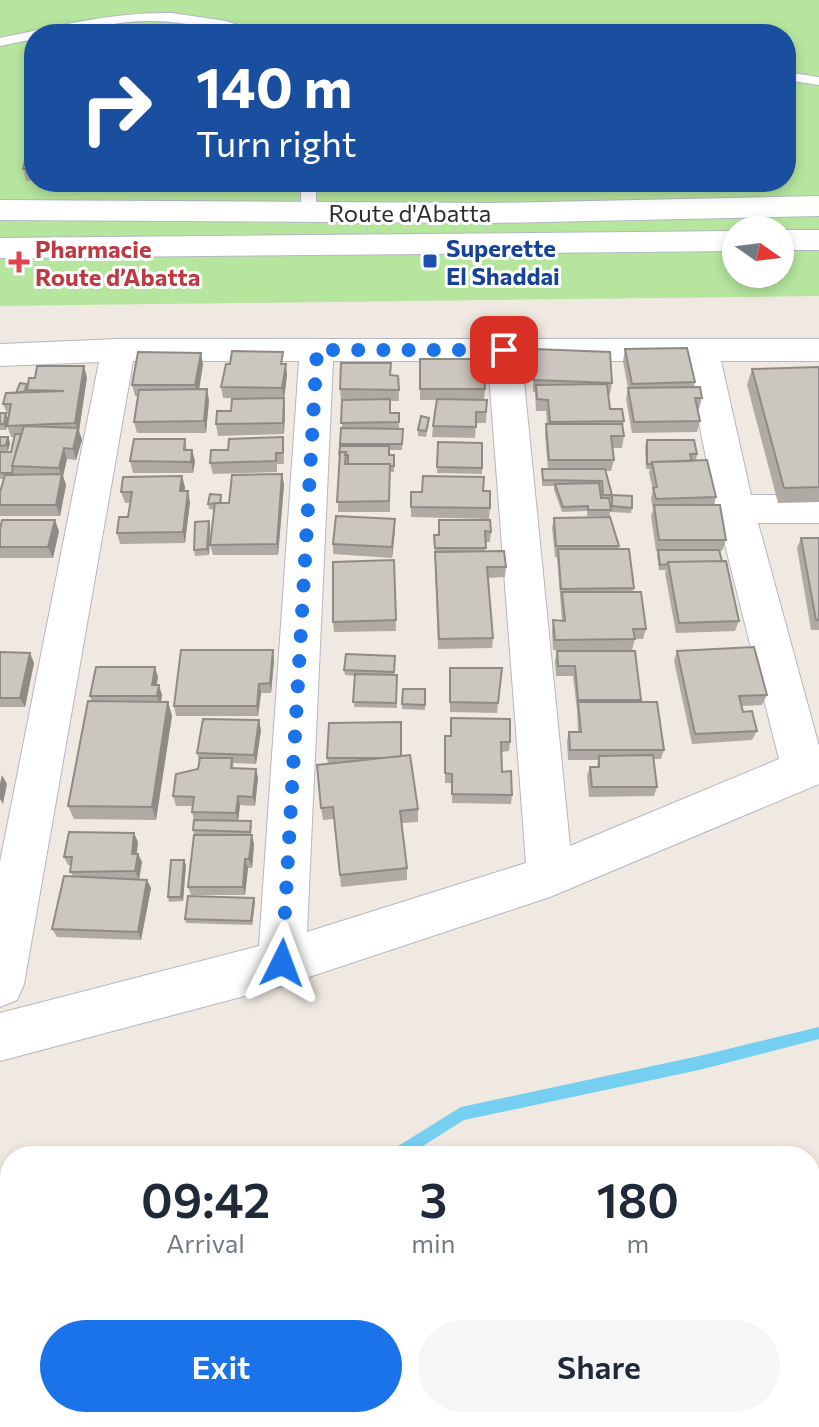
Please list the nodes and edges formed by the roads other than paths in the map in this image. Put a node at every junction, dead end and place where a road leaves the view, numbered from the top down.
1 (80, 24) edge
2 (227, 24) edge
3 (24, 37) edge
4 (0, 42) edge
5 (796, 78) edge
6 (819, 81) edge
7 (309, 196) edge
8 (819, 206) edge
9 (0, 210) edge
10 (794, 240) edge
11 (819, 240) edge
12 (722, 241) edge
13 (0, 248) edge
14 (118, 350) junction
15 (317, 350) junction
16 (504, 350) junction
17 (702, 350) junction
18 (819, 350) edge
19 (0, 355) edge
20 (735, 509) junction
21 (819, 509) edge
22 (811, 767) edge
23 (550, 876) junction
24 (282, 963) junction
25 (0, 984) edge
26 (0, 1037) edge

1 - 2 lane
3 - 4 lane
5 - 6 lane
7 - 8 street, Route d'Abatta
7 - 9 street, Route d'Abatta
10 - 11 street
12 - 13 street, Route d'Abatta
14 - 15 street
14 - 19 street
14 - 25 street
15 - 16 street
15 - 24 street
16 - 17 street
16 - 23 street
17 - 18 street
17 - 20 street
20 - 21 street
20 - 22 street
22 - 23 street
23 - 24 street
24 - 26 street

